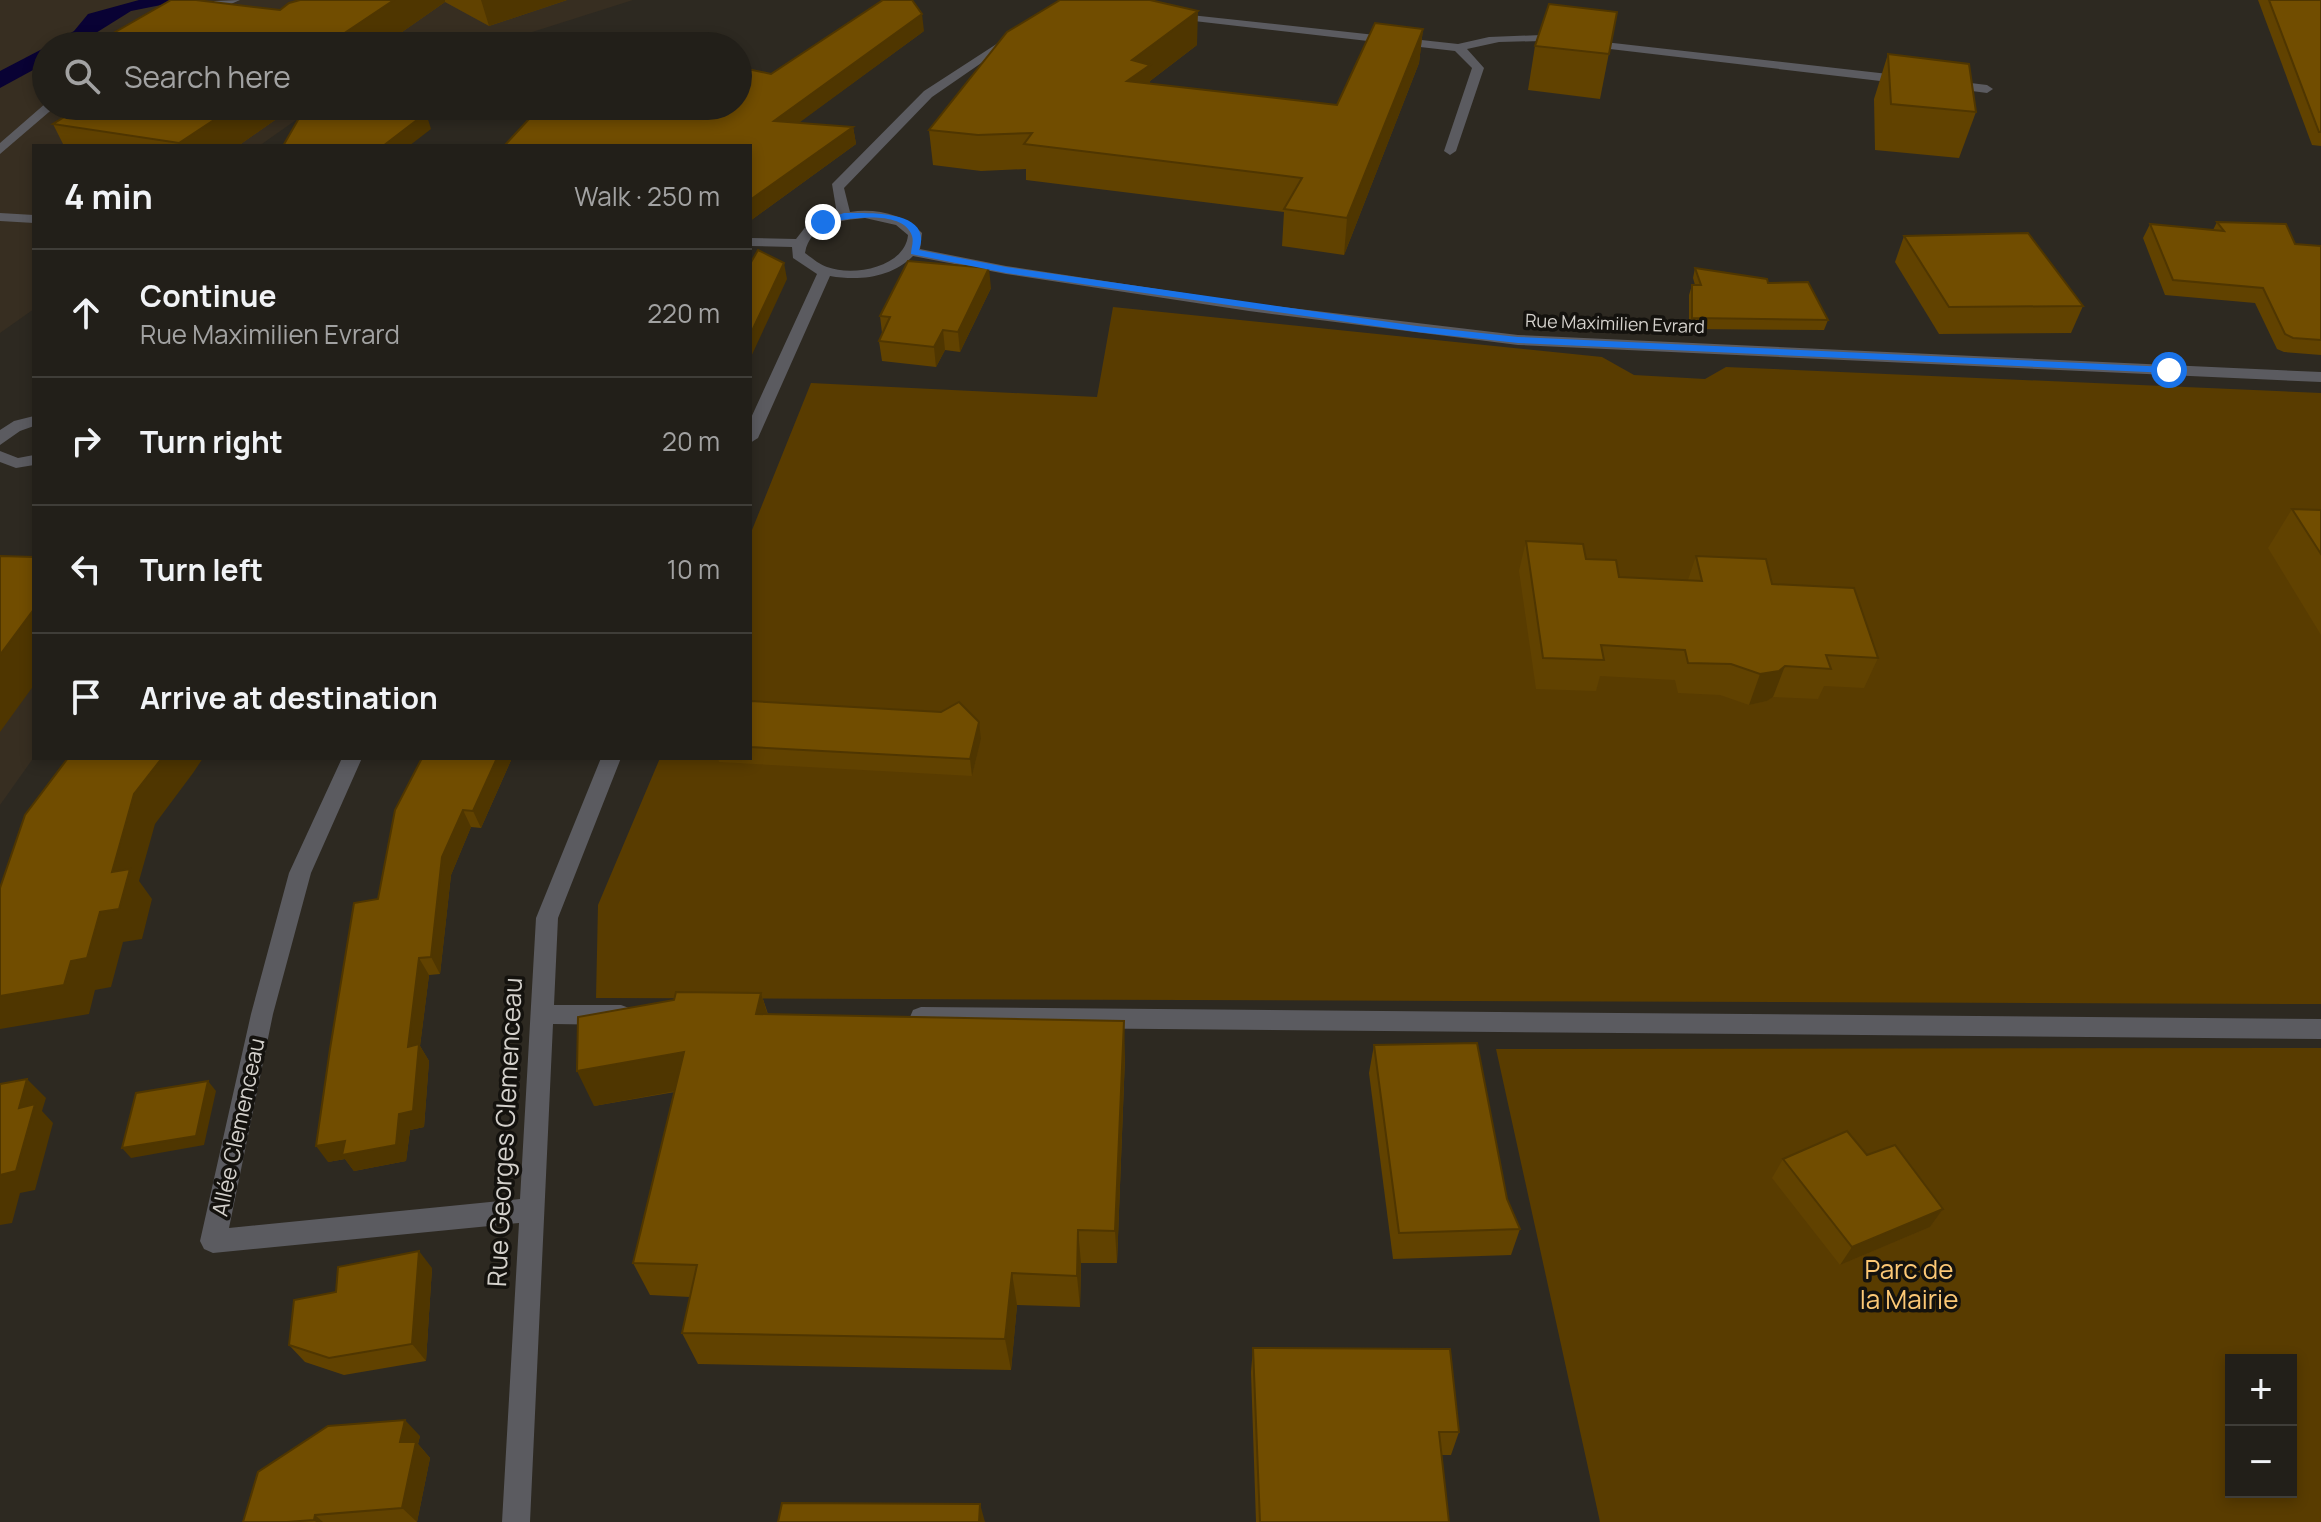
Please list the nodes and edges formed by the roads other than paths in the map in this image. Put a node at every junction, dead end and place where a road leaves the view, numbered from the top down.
1 (234, 0) edge
2 (1159, 14) edge
3 (180, 24) edge
4 (1027, 27) edge
5 (1459, 48) junction
6 (1987, 89) dead end
7 (34, 120) edge
8 (0, 150) edge
9 (1450, 151) dead end
10 (844, 216) junction
11 (0, 217) edge
12 (32, 219) edge
13 (752, 242) edge
14 (798, 243) junction
15 (914, 252) junction
16 (825, 272) junction
17 (2321, 377) edge
18 (32, 422) edge
19 (752, 434) edge
20 (0, 440) edge
21 (0, 456) edge
22 (32, 460) edge
23 (351, 760) edge
24 (610, 760) edge
25 (542, 1014) junction
26 (650, 1015) edge
27 (897, 1017) edge
28 (2321, 1029) edge
29 (530, 1210) junction
30 (516, 1522) edge

1 - 3 street
2 - 5 street
4 - 10 street
5 - 6 street
5 - 9 street
7 - 8 street
10 - 14 street
10 - 15 street
11 - 12 street
13 - 14 street
14 - 16 street
15 - 16 street
15 - 17 street, Rue Maximilien Evrard
16 - 19 street
18 - 20 street
21 - 22 street
23 - 29 street, Allée Clemenceau
24 - 25 street, Rue Georges Clemenceau
25 - 26 street
25 - 29 street, Rue Georges Clemenceau
27 - 28 street
29 - 30 street, Rue Georges Clemenceau

